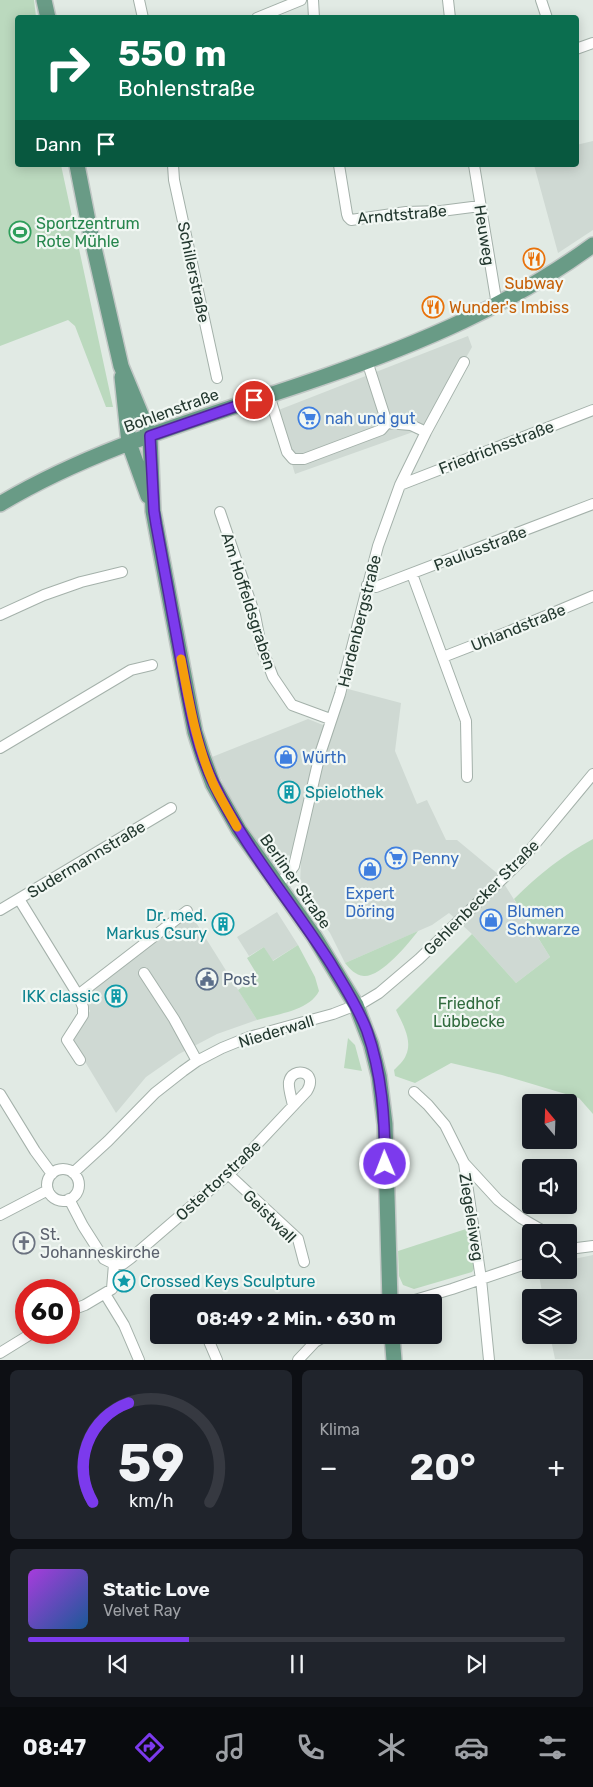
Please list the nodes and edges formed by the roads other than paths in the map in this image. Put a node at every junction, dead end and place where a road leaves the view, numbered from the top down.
1 (44, 0) edge
2 (139, 0) edge
3 (301, 0) edge
4 (313, 0) edge
5 (448, 0) edge
6 (541, 0) edge
7 (47, 15) edge
8 (142, 15) edge
9 (264, 15) edge
10 (314, 15) edge
11 (450, 15) edge
12 (546, 15) edge
13 (593, 43) edge
14 (579, 49) edge
15 (77, 167) edge
16 (173, 167) edge
17 (339, 167) edge
18 (474, 167) edge
19 (480, 206) junction
20 (593, 245) edge
21 (497, 305) junction
22 (367, 362) junction
23 (464, 362) dead end
24 (122, 366) junction
25 (217, 378) dead end
26 (269, 395) junction
27 (593, 410) edge
28 (387, 423) junction
29 (426, 432) junction
30 (150, 436) junction
31 (129, 443) junction
32 (400, 485) junction
33 (0, 504) edge
34 (593, 504) edge
35 (154, 511) junction
36 (220, 512) dead end
37 (122, 572) dead end
38 (412, 574) junction
39 (367, 585) junction
40 (593, 596) edge
41 (0, 615) edge
42 (443, 657) junction
43 (152, 664) dead end
44 (330, 719) junction
45 (0, 748) edge
46 (593, 774) edge
47 (467, 777) dead end
48 (171, 808) dead end
49 (276, 884) junction
50 (19, 899) junction
51 (0, 910) edge
52 (187, 911) dead end
53 (144, 972) dead end
54 (78, 995) junction
55 (356, 1005) junction
56 (80, 1060) dead end
57 (197, 1061) junction
58 (414, 1092) dead end
59 (1, 1096) edge
60 (292, 1106) dead end
61 (464, 1163) junction
62 (73, 1173) junction
63 (52, 1174) junction
64 (228, 1174) junction
65 (48, 1190) junction
66 (69, 1199) junction
67 (0, 1215) edge
68 (531, 1224) edge
69 (593, 1246) edge
70 (577, 1249) edge
71 (304, 1262) dead end
72 (114, 1264) junction
73 (522, 1265) edge
74 (481, 1279) junction
75 (105, 1294) junction
76 (390, 1294) edge
77 (433, 1294) edge
78 (80, 1307) edge
79 (15, 1344) edge
80 (210, 1344) edge
81 (313, 1344) edge
82 (393, 1344) edge
83 (0, 1353) edge
84 (139, 1360) edge
85 (217, 1360) edge
86 (298, 1360) edge
87 (394, 1360) edge
88 (489, 1360) edge

1 - 7 main road
2 - 8 street
3 - 9 street
4 - 10 street
5 - 11 street
6 - 12 street
13 - 14 street
15 - 24 main road, Berliner Straße
16 - 25 street, Schillerstraße
17 - 19 street, Arndtstraße
18 - 19 street, Heuweg
19 - 21 street, Heuweg
20 - 21 main road, Bohlenstraße
21 - 22 main road, Bohlenstraße
22 - 26 main road, Bohlenstraße
22 - 28 street
23 - 29 street, Hardenbergstraße
24 - 30 main road, Berliner Straße
24 - 31 main road, Berliner Straße
26 - 28 street
26 - 30 main road, Bohlenstraße
27 - 32 street, Friedrichsstraße
28 - 29 street
29 - 32 street, Hardenbergstraße
30 - 31 main road, Bohlenstraße
30 - 35 main road, Berliner Straße
31 - 33 main road, Bohlenstraße
31 - 35 main road, Berliner Straße
32 - 39 street, Hardenbergstraße
34 - 38 street, Paulusstraße
35 - 49 main road, Berliner Straße
36 - 44 street, Am Hoffeldsgraben
37 - 41 street
38 - 39 street, Paulusstraße
38 - 42 street
39 - 44 street, Hardenbergstraße
40 - 42 street, Uhlandstraße
42 - 47 street
43 - 45 street
44 - 49 street, Hardenbergstraße
46 - 55 street, Gehlenbecker Straße
48 - 50 street, Sudermannstraße
49 - 55 main road, Berliner Straße
50 - 51 street, Sudermannstraße
50 - 54 street
52 - 54 street
53 - 57 street
54 - 56 street
55 - 57 street, Niederwall
55 - 76 main road, Berliner Straße
57 - 62 street, Niederwall
58 - 61 street, Ziegeleiweg
59 - 63 street
60 - 64 street, Ostertorstraße
61 - 68 street
61 - 74 street, Ziegeleiweg
62 - 63 street
62 - 66 street
63 - 65 street
64 - 71 street, Geistwall
64 - 72 street, Ostertorstraße
65 - 66 street
65 - 67 street
66 - 72 street
69 - 70 street
72 - 75 street
73 - 74 street
74 - 77 street
74 - 88 street, Ziegeleiweg
75 - 78 street
75 - 84 street
79 - 83 street
80 - 85 street
81 - 86 street
82 - 87 main road

